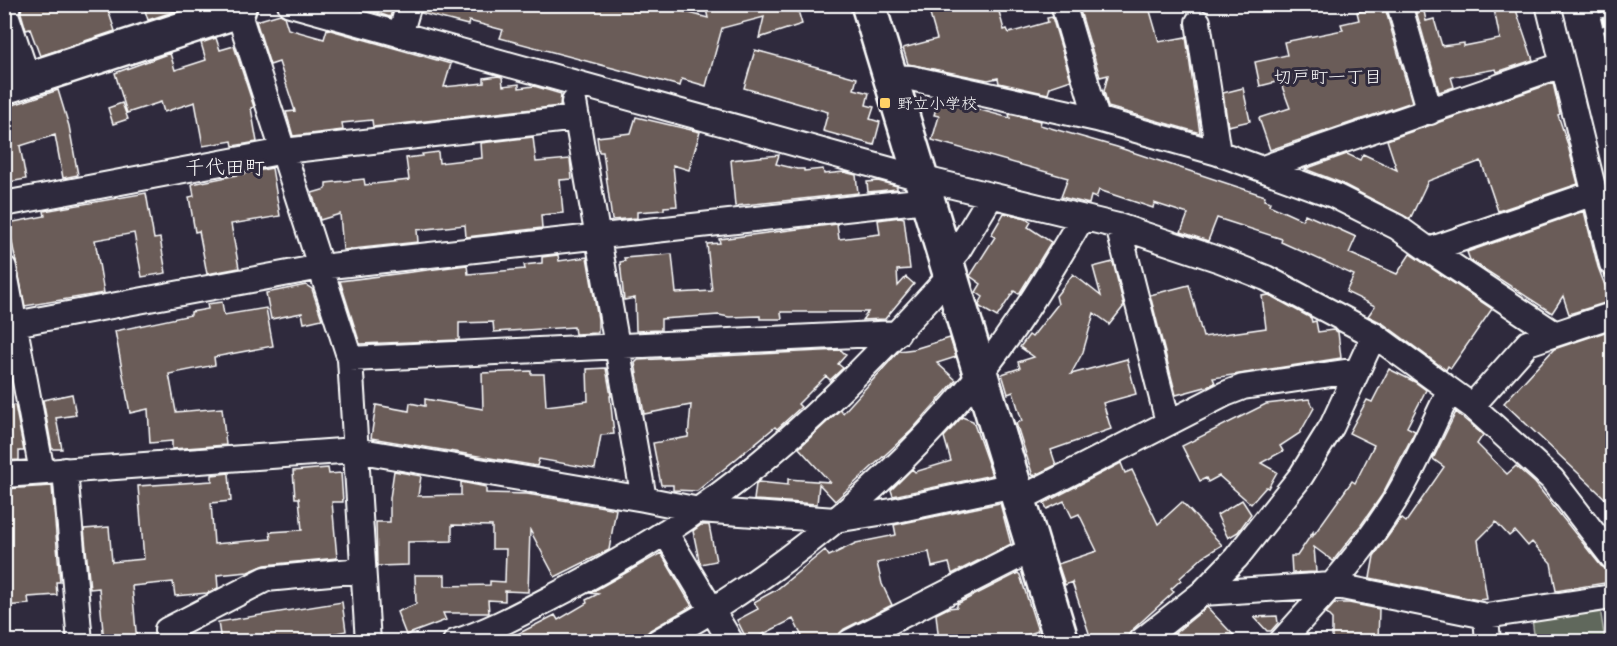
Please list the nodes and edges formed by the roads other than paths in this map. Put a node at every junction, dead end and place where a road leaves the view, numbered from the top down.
1 (8, 4) edge
2 (290, 4) edge
3 (409, 4) edge
4 (868, 4) edge
5 (1064, 4) edge
6 (1399, 4) edge
7 (1548, 4) edge
8 (239, 8) edge
9 (1198, 22) dead end
10 (400, 35) junction
11 (1562, 65) junction
12 (890, 77) junction
13 (571, 82) junction
14 (16, 83) edge
15 (1430, 112) junction
16 (577, 118) junction
17 (1096, 119) junction
18 (284, 151) junction
19 (1218, 153) junction
20 (1263, 168) junction
21 (924, 189) junction
22 (1594, 193) junction
23 (991, 196) junction
24 (4, 204) edge
25 (1082, 218) junction
26 (1118, 226) junction
27 (598, 236) junction
28 (1429, 250) junction
29 (1612, 264) edge
30 (947, 266) junction
31 (321, 267) junction
32 (4, 268) edge
33 (1612, 315) edge
34 (10, 326) edge
35 (898, 333) junction
36 (1555, 334) junction
37 (1374, 335) junction
38 (617, 346) junction
39 (350, 359) junction
40 (1358, 370) junction
41 (980, 374) junction
42 (1450, 390) junction
43 (1472, 406) junction
44 (1168, 422) junction
45 (356, 450) junction
46 (54, 471) junction
47 (4, 474) edge
48 (1016, 492) junction
49 (644, 499) junction
50 (699, 510) junction
51 (835, 520) junction
52 (665, 532) junction
53 (1033, 549) junction
54 (1612, 557) edge
55 (362, 570) junction
56 (1332, 585) junction
57 (1202, 593) junction
58 (1612, 597) edge
59 (712, 610) junction
60 (1486, 616) junction
61 (80, 642) edge
62 (168, 642) edge
63 (368, 642) edge
64 (455, 642) edge
65 (657, 642) edge
66 (731, 642) edge
67 (850, 642) edge
68 (1062, 642) edge
69 (1140, 642) edge
70 (1281, 642) edge
71 (1488, 642) edge

1 - 14 street
2 - 10 street
3 - 10 street
4 - 12 street
5 - 17 street
6 - 15 street
7 - 11 street
8 - 14 street
8 - 18 street
9 - 19 street
10 - 13 street
11 - 15 street
11 - 22 street
12 - 17 street
12 - 21 street
13 - 16 street
13 - 21 street
15 - 20 street
16 - 18 street
16 - 27 street
17 - 19 street
18 - 24 street
18 - 31 street
19 - 20 street
20 - 28 street
21 - 23 street
21 - 27 street
21 - 30 street
22 - 28 street
22 - 29 street
23 - 25 street
23 - 30 street
25 - 26 street
25 - 41 street
26 - 37 street
26 - 44 street
27 - 31 street
27 - 38 street
28 - 36 street
30 - 35 street
30 - 41 street
31 - 34 street
31 - 39 street
32 - 34 street
33 - 36 street
34 - 46 street
35 - 38 street
35 - 50 street
36 - 43 street
37 - 40 street
37 - 42 street
38 - 39 street
38 - 49 street
39 - 45 street
40 - 44 street
40 - 57 street
41 - 48 street
41 - 51 street
42 - 43 street
42 - 56 street
43 - 54 street
44 - 48 street
45 - 46 street
45 - 49 street
45 - 55 street
46 - 47 street
46 - 61 street
48 - 51 street
48 - 53 street
49 - 50 street
50 - 51 street
50 - 52 street
51 - 59 street
52 - 59 street
52 - 64 street
53 - 67 street
53 - 68 street
55 - 62 street
55 - 63 street
56 - 57 street
56 - 60 street
56 - 70 street
57 - 69 street
58 - 60 street
59 - 65 street
59 - 66 street
60 - 71 street

